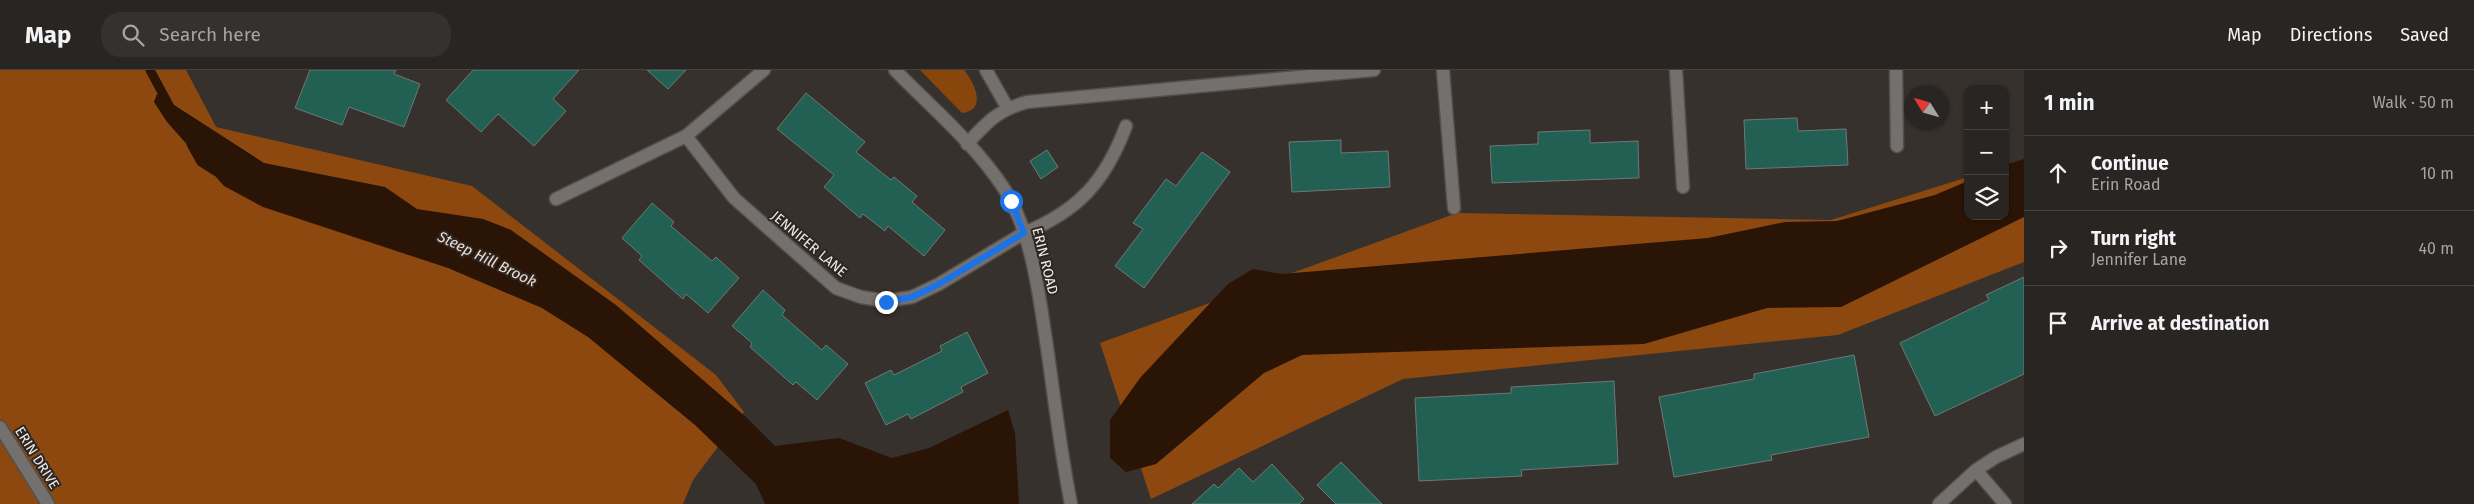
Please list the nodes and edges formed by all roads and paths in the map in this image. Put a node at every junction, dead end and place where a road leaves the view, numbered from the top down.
1 (764, 70) edge
2 (894, 70) edge
3 (986, 70) edge
4 (1374, 70) edge
5 (1443, 70) edge
6 (1676, 70) edge
7 (1896, 70) edge
8 (1007, 108) junction
9 (1126, 126) dead end
10 (686, 136) junction
11 (967, 144) junction
12 (1897, 146) dead end
13 (1683, 187) dead end
14 (556, 199) dead end
15 (1454, 208) dead end
16 (1024, 233) junction
17 (0, 427) edge
18 (2024, 444) edge
19 (1976, 470) junction
20 (48, 504) edge
21 (1071, 504) edge
22 (1939, 504) edge
23 (2006, 504) edge

1 - 10 street
2 - 11 street, ERIN ROAD
3 - 8 street
4 - 8 street
5 - 15 street
6 - 13 street
7 - 12 street
8 - 11 street
9 - 16 street, JENNIFER LANE
10 - 14 street
10 - 16 street, JENNIFER LANE
11 - 16 street, ERIN ROAD
16 - 21 street, ERIN ROAD
17 - 20 street, ERIN DRIVE
18 - 19 street
19 - 22 street
19 - 23 street

